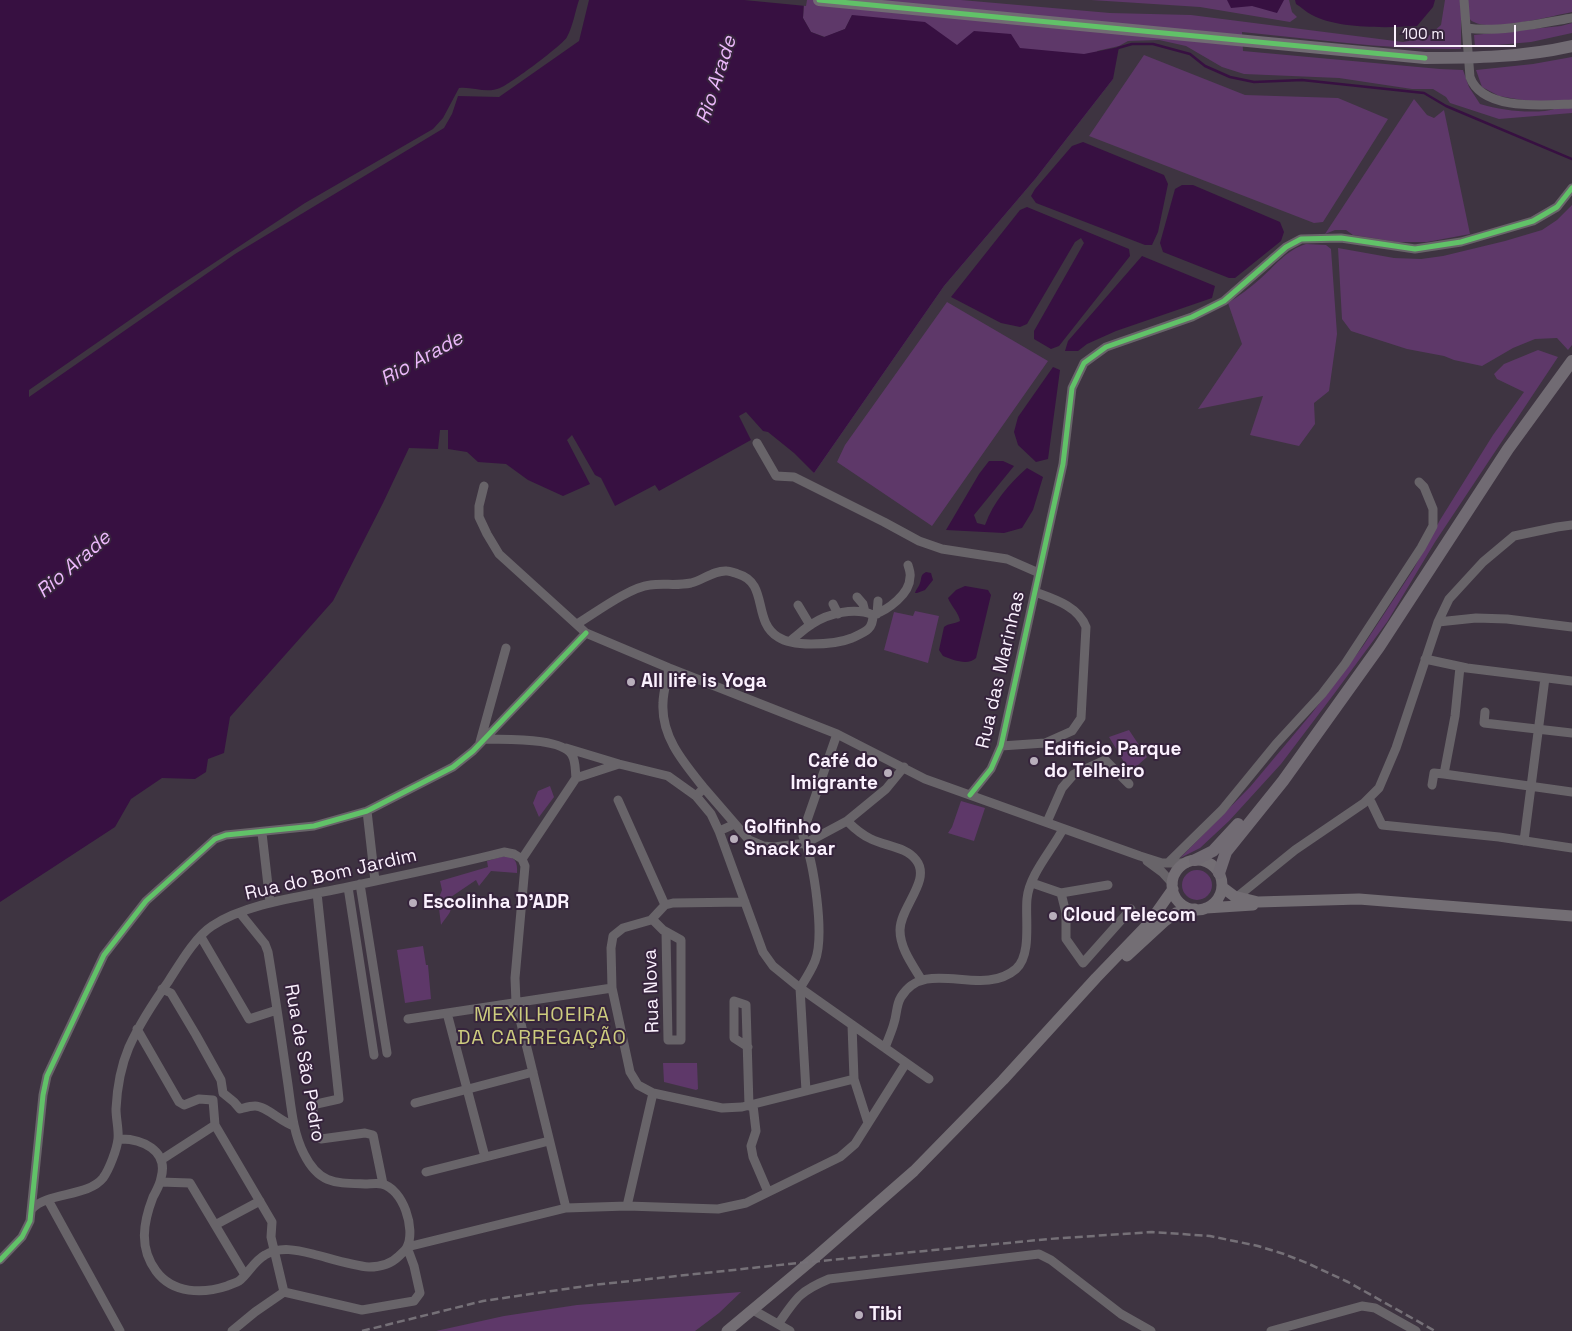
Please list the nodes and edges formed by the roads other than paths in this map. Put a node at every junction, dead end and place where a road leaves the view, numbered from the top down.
1 (819, 0) edge
2 (1464, 0) edge
3 (1572, 18) edge
4 (1467, 32) junction
5 (1572, 46) edge
6 (1572, 104) edge
7 (1572, 188) edge
8 (1572, 361) edge
9 (756, 444) dead end
10 (1420, 482) dead end
11 (484, 486) dead end
12 (1572, 525) edge
13 (908, 565) dead end
14 (1039, 573) junction
15 (1035, 592) junction
16 (857, 597) dead end
17 (878, 601) dead end
18 (833, 604) dead end
19 (798, 605) dead end
20 (872, 613) junction
21 (838, 614) junction
22 (1438, 622) junction
23 (577, 624) junction
24 (810, 625) junction
25 (1572, 627) edge
26 (586, 633) junction
27 (790, 641) junction
28 (506, 648) dead end
29 (1425, 660) junction
30 (1460, 667) junction
31 (669, 668) junction
32 (1546, 678) junction
33 (1572, 681) edge
34 (1485, 712) dead end
35 (1319, 729) junction
36 (1538, 729) junction
37 (1572, 733) edge
38 (837, 734) junction
39 (483, 742) junction
40 (1001, 746) junction
41 (562, 747) junction
42 (619, 764) junction
43 (904, 767) junction
44 (1444, 774) junction
45 (576, 778) junction
46 (1129, 784) dead end
47 (1432, 785) dead end
48 (1531, 787) junction
49 (704, 788) junction
50 (1572, 792) edge
51 (970, 795) junction
52 (696, 796) junction
53 (618, 800) dead end
54 (1368, 803) junction
55 (367, 811) junction
56 (847, 821) junction
57 (1047, 822) junction
58 (735, 824) junction
59 (1062, 829) junction
60 (262, 832) junction
61 (719, 832) junction
62 (1524, 841) junction
63 (806, 843) junction
64 (1572, 848) edge
65 (1140, 856) junction
66 (522, 859) junction
67 (1191, 861) junction
68 (1168, 863) junction
69 (1219, 874) junction
70 (375, 881) junction
71 (1032, 883) junction
72 (360, 884) junction
73 (1108, 885) dead end
74 (1173, 886) junction
75 (348, 887) junction
76 (1222, 887) junction
77 (317, 893) junction
78 (1061, 893) junction
79 (1235, 901) junction
80 (745, 902) junction
81 (1289, 902) junction
82 (270, 903) junction
83 (665, 905) junction
84 (1131, 909) dead end
85 (1200, 909) junction
86 (240, 913) junction
87 (1572, 916) edge
88 (652, 919) junction
89 (666, 932) junction
90 (201, 937) junction
91 (921, 979) junction
92 (165, 986) junction
93 (612, 988) junction
94 (800, 988) junction
95 (516, 1003) junction
96 (277, 1010) junction
97 (1069, 1010) junction
98 (447, 1014) junction
99 (408, 1019) dead end
100 (852, 1025) junction
101 (137, 1029) junction
102 (748, 1047) dead end
103 (885, 1048) junction
104 (388, 1053) dead end
105 (374, 1055) dead end
106 (906, 1063) junction
107 (533, 1072) junction
108 (854, 1079) junction
109 (929, 1079) dead end
110 (467, 1089) junction
111 (806, 1091) junction
112 (223, 1093) junction
113 (653, 1093) junction
114 (213, 1100) junction
115 (415, 1103) dead end
116 (751, 1105) junction
117 (868, 1123) junction
118 (117, 1125) junction
119 (215, 1126) junction
120 (294, 1126) junction
121 (132, 1138) junction
122 (118, 1140) junction
123 (549, 1141) junction
124 (484, 1157) junction
125 (160, 1160) junction
126 (426, 1172) dead end
127 (160, 1182) junction
128 (383, 1184) junction
129 (768, 1192) junction
130 (48, 1200) junction
131 (260, 1201) junction
132 (627, 1206) junction
133 (566, 1208) junction
134 (32, 1210) junction
135 (215, 1225) junction
136 (407, 1247) junction
137 (275, 1251) junction
138 (0, 1260) edge
139 (244, 1275) junction
140 (284, 1292) junction
141 (753, 1310) junction
142 (779, 1323) dead end
143 (120, 1331) edge
144 (232, 1331) edge
145 (727, 1331) edge
146 (790, 1331) edge
147 (1152, 1331) edge
148 (1271, 1331) edge
149 (1416, 1331) edge

1 - 5 main road
2 - 4 street
3 - 4 street
4 - 6 street
7 - 14 street, Rua das Marinhas
8 - 35 main road
9 - 14 street
10 - 68 street
11 - 23 street
12 - 22 street
13 - 20 street
14 - 15 street, Rua das Marinhas
15 - 40 street, Rua das Marinhas
15 - 40 street
16 - 20 street
17 - 20 street
18 - 21 street
19 - 24 street
20 - 21 street
20 - 27 street
21 - 24 street
22 - 25 street
22 - 29 street
23 - 26 street
23 - 27 street
24 - 27 street
26 - 31 street
26 - 39 street
28 - 39 street
29 - 30 street
29 - 54 street
30 - 32 street
30 - 44 street
31 - 38 street
31 - 49 street
32 - 33 street
32 - 36 street
34 - 36 street
35 - 67 main road
35 - 69 main road
36 - 37 street
36 - 48 street
38 - 43 street
38 - 63 street
39 - 41 street
39 - 55 street
40 - 51 street, Rua das Marinhas
41 - 42 street
41 - 45 street
42 - 45 street
42 - 52 street
43 - 51 street
43 - 56 street
44 - 47 street
44 - 48 street
45 - 66 street
46 - 57 street
48 - 50 street
48 - 62 street
49 - 52 street
49 - 58 street
51 - 57 street
52 - 61 street
53 - 83 street
54 - 62 street
54 - 79 street
55 - 60 street
55 - 70 street
56 - 63 street
56 - 91 street
57 - 59 street
58 - 61 street
58 - 63 street
59 - 65 street
59 - 71 street
60 - 82 street
60 - 134 street
61 - 80 street
62 - 64 street
63 - 94 street
65 - 68 street
65 - 74 street
66 - 70 street, Rua do Bom Jardim
66 - 95 street
67 - 68 street
67 - 69 main road
67 - 74 main road
69 - 76 main road
70 - 72 street, Rua do Bom Jardim
71 - 78 street
71 - 91 street
72 - 75 street, Rua do Bom Jardim
72 - 104 street
73 - 78 street
74 - 85 main road
74 - 97 main road
75 - 77 street, Rua do Bom Jardim
75 - 105 street
76 - 79 main road
76 - 85 main road
77 - 82 street, Rua do Bom Jardim
77 - 128 street
78 - 84 street
79 - 81 main road
79 - 81 main road
79 - 85 main road
80 - 83 street
80 - 94 street
81 - 87 main road
82 - 86 street, Rua do Bom Jardim
83 - 88 street
85 - 97 main road
86 - 90 street, Rua do Bom Jardim
86 - 96 street, Rua de São Pedro
88 - 89 street, Rua Nova
88 - 93 street
89 - 89 street, Rua Nova
90 - 92 street, Rua do Bom Jardim
90 - 96 street
91 - 103 street
92 - 101 street, Rua do Bom Jardim
92 - 112 street
93 - 95 street
93 - 113 street
94 - 100 street
94 - 111 street
95 - 98 street
95 - 107 street
96 - 120 street, Rua de São Pedro
97 - 141 main road
98 - 99 street
98 - 110 street
100 - 103 street
100 - 108 street
101 - 114 street
101 - 118 street, Rua do Bom Jardim
102 - 116 street
103 - 106 street
106 - 109 street
106 - 117 street
107 - 110 street
107 - 123 street
108 - 111 street
108 - 117 street
110 - 115 street
110 - 124 street
111 - 116 street
112 - 114 street
112 - 120 street
113 - 116 street
113 - 132 street
114 - 119 street
116 - 129 street
117 - 129 street
118 - 121 street
118 - 122 street, Rua do Bom Jardim
119 - 125 street
119 - 131 street
120 - 128 street, Rua de São Pedro
121 - 122 street
121 - 125 street
122 - 130 street, Rua do Bom Jardim
123 - 124 street
123 - 133 street
124 - 126 street
125 - 127 street
127 - 135 street
127 - 139 street
128 - 136 street
129 - 132 street
130 - 134 street, Rua do Bom Jardim
130 - 143 street
131 - 135 street
131 - 137 street
132 - 133 street
133 - 136 street
134 - 138 street
135 - 139 street
136 - 137 street
136 - 140 street
137 - 139 street
137 - 140 street
140 - 144 street
141 - 145 main road
141 - 146 street
142 - 147 street
148 - 149 street

